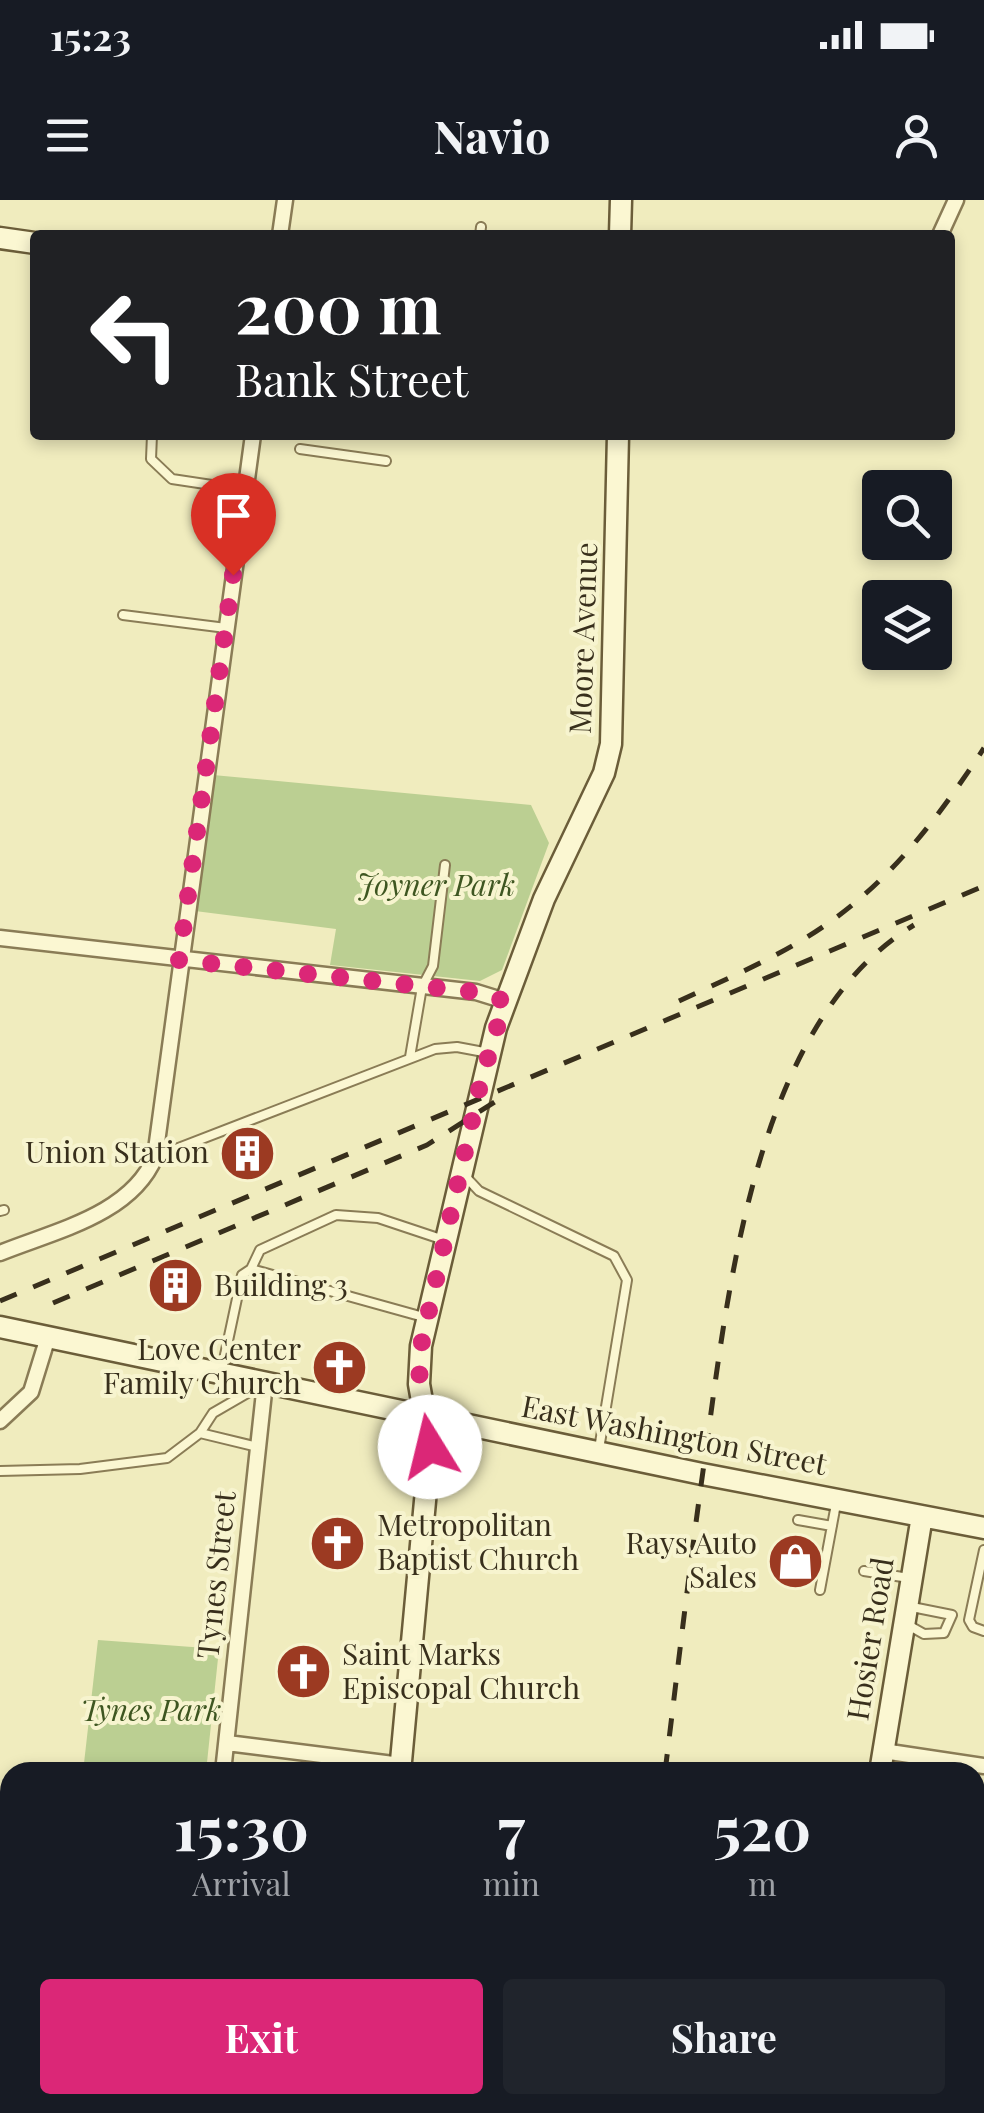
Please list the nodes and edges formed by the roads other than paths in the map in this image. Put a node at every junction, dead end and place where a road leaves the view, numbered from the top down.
1 (285, 200) edge
2 (621, 200) edge
3 (956, 200) edge
4 (281, 230) edge
5 (620, 230) edge
6 (942, 230) edge
7 (0, 238) edge
8 (30, 242) edge
9 (152, 440) edge
10 (251, 440) edge
11 (618, 440) edge
12 (300, 449) dead end
13 (386, 461) dead end
14 (245, 490) junction
15 (123, 615) dead end
16 (226, 628) junction
17 (444, 866) dead end
18 (0, 938) edge
19 (179, 960) junction
20 (422, 986) junction
21 (505, 1001) junction
22 (489, 1054) junction
23 (410, 1057) junction
24 (155, 1157) junction
25 (461, 1171) junction
26 (444, 1240) junction
27 (0, 1253) edge
28 (251, 1269) junction
29 (427, 1318) junction
30 (0, 1327) edge
31 (48, 1338) junction
32 (220, 1374) junction
33 (266, 1383) junction
34 (426, 1417) junction
35 (0, 1420) edge
36 (200, 1433) junction
37 (258, 1448) junction
38 (599, 1452) junction
39 (0, 1471) edge
40 (837, 1500) junction
41 (922, 1516) junction
42 (798, 1520) dead end
43 (832, 1526) junction
44 (984, 1528) edge
45 (984, 1550) edge
46 (864, 1571) dead end
47 (912, 1578) junction
48 (980, 1589) edge
49 (820, 1590) dead end
50 (906, 1614) junction
51 (984, 1631) edge
52 (226, 1743) junction
53 (884, 1751) junction
54 (224, 1762) edge
55 (353, 1762) edge
56 (401, 1762) edge
57 (882, 1762) edge
58 (957, 1762) edge

1 - 4 street
2 - 5 street
3 - 6 street
7 - 8 street
9 - 14 lane
10 - 14 street
11 - 21 street, Moore Avenue
12 - 13 lane
14 - 16 street
15 - 16 lane
16 - 19 street
17 - 20 lane
18 - 19 street
19 - 20 street
19 - 24 street
20 - 21 street
20 - 23 lane
21 - 22 street, Moore Avenue
22 - 23 lane
22 - 25 street, Moore Avenue
23 - 24 lane
24 - 27 street
25 - 26 street, Moore Avenue
25 - 38 lane
26 - 28 lane
26 - 29 street, Moore Avenue
28 - 29 lane
28 - 32 lane
29 - 34 street, Moore Avenue
30 - 31 street, East Washington Street
31 - 32 street, East Washington Street
31 - 35 street
32 - 33 street, East Washington Street
33 - 34 street, East Washington Street
33 - 36 lane
33 - 37 street, Tynes Street
34 - 38 street, East Washington Street
34 - 56 street, Moore Avenue
36 - 37 lane
36 - 39 lane
37 - 52 street, Tynes Street
38 - 40 street, East Washington Street
40 - 41 street, East Washington Street
40 - 43 lane
41 - 44 street, East Washington Street
41 - 47 street, Hosier Road
42 - 43 lane
43 - 49 lane
45 - 48 lane
46 - 47 lane
47 - 50 street, Hosier Road
48 - 51 lane
50 - 50 lane
50 - 53 street, Hosier Road
52 - 54 street, Tynes Street
52 - 55 street
53 - 57 street, Hosier Road
53 - 58 street

